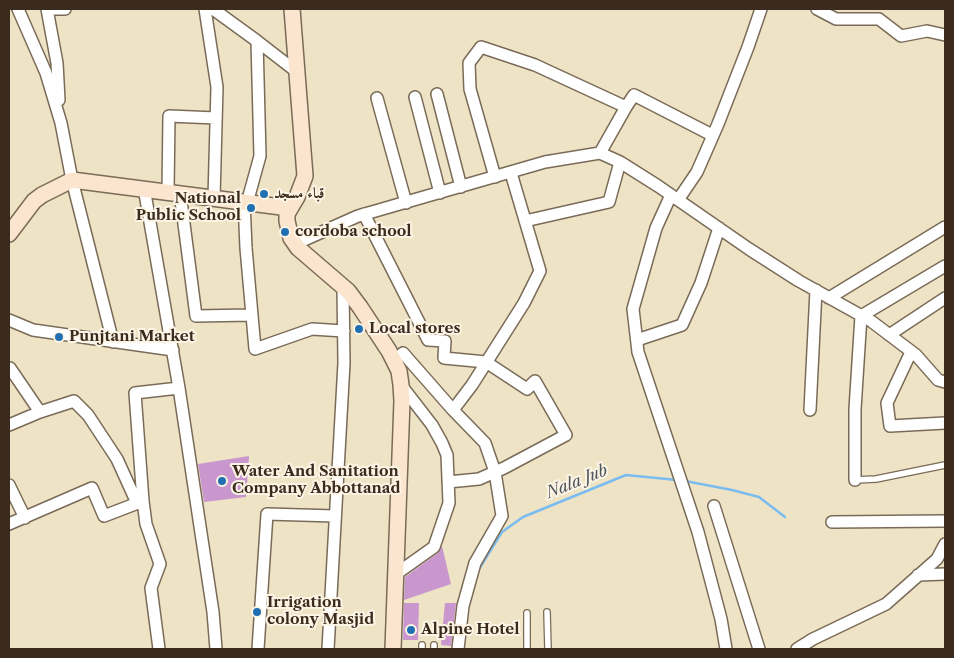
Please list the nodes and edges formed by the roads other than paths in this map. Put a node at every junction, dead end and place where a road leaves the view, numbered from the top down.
1 (18, 9) edge
2 (65, 9) edge
3 (205, 9) edge
4 (213, 9) edge
5 (292, 9) edge
6 (761, 9) edge
7 (817, 9) edge
8 (853, 13) edge
9 (945, 34) edge
10 (257, 41) junction
11 (297, 72) junction
12 (437, 94) dead end
13 (415, 97) dead end
14 (376, 98) dead end
15 (626, 107) junction
16 (216, 118) junction
17 (61, 123) junction
18 (712, 135) junction
19 (600, 153) junction
20 (620, 162) junction
21 (511, 172) junction
22 (495, 177) junction
23 (72, 180) junction
24 (461, 187) junction
25 (144, 188) junction
26 (174, 192) junction
27 (440, 193) junction
28 (674, 197) junction
29 (214, 198) junction
30 (246, 202) junction
31 (406, 202) junction
32 (289, 208) junction
33 (364, 214) junction
34 (525, 221) junction
35 (945, 227) edge
36 (718, 228) junction
37 (9, 234) edge
38 (295, 244) junction
39 (945, 266) edge
40 (343, 287) junction
41 (816, 290) junction
42 (829, 298) junction
43 (945, 298) edge
44 (251, 315) junction
45 (861, 316) junction
46 (9, 320) edge
47 (344, 331) junction
48 (889, 335) junction
49 (637, 340) junction
50 (113, 342) junction
51 (173, 350) junction
52 (911, 352) junction
53 (394, 360) junction
54 (486, 362) junction
55 (9, 369) edge
56 (945, 382) edge
57 (401, 385) junction
58 (180, 388) junction
59 (453, 410) junction
60 (810, 410) dead end
61 (40, 412) junction
62 (945, 422) edge
63 (9, 425) edge
64 (945, 465) edge
65 (495, 472) junction
66 (855, 480) joint
67 (448, 482) junction
68 (9, 485) edge
69 (140, 502) junction
70 (714, 506) dead end
71 (335, 516) junction
72 (25, 518) junction
73 (945, 520) edge
74 (832, 522) dead end
75 (9, 524) edge
76 (945, 544) edge
77 (396, 574) junction
78 (945, 574) edge
79 (918, 575) junction
80 (547, 612) dead end
81 (527, 613) dead end
82 (159, 649) edge
83 (216, 649) edge
84 (258, 649) edge
85 (328, 649) edge
86 (393, 649) edge
87 (458, 649) edge
88 (527, 649) edge
89 (548, 649) edge
90 (726, 649) edge
91 (759, 649) edge
92 (797, 649) edge

1 - 17 street
2 - 17 street
3 - 16 street
4 - 10 street
5 - 11 street
6 - 18 street
7 - 8 street
8 - 9 street
10 - 11 street
10 - 30 street
11 - 32 street
12 - 24 street
13 - 27 street
14 - 31 street
15 - 18 street
15 - 19 street
15 - 22 street
16 - 26 street
16 - 29 street
17 - 23 street
18 - 28 street
19 - 20 street
19 - 21 street
20 - 28 street
20 - 34 street
21 - 22 street
21 - 34 street
22 - 24 street
23 - 25 street
23 - 37 street
23 - 50 street
24 - 27 street
25 - 26 street
25 - 51 street
26 - 29 street
26 - 44 street
27 - 31 street
28 - 36 street
28 - 49 street
29 - 30 street
30 - 32 street
30 - 44 street
31 - 33 street
32 - 38 street
33 - 38 street
33 - 54 street
34 - 54 street
35 - 42 street
36 - 41 street
36 - 49 street
38 - 40 street
39 - 45 street
40 - 47 street
40 - 53 street
41 - 42 street
41 - 60 street
42 - 45 street
43 - 48 street
44 - 47 street
45 - 48 street
45 - 66 street
46 - 50 street
47 - 71 street
48 - 52 street
49 - 90 street
50 - 51 street
51 - 58 street
52 - 56 street
52 - 62 street
53 - 57 street
53 - 59 street
54 - 59 street
54 - 65 street
55 - 61 street
57 - 67 street
57 - 77 street
58 - 69 street
58 - 83 street
59 - 65 street
61 - 63 street
61 - 69 street
64 - 66 lane
65 - 67 street
65 - 87 street
67 - 77 street
68 - 72 street
69 - 72 street
69 - 82 street
70 - 91 street
71 - 84 street
71 - 85 street
72 - 75 street
73 - 74 street
76 - 79 street
77 - 86 street
78 - 79 street
79 - 92 street
80 - 89 lane
81 - 88 lane

